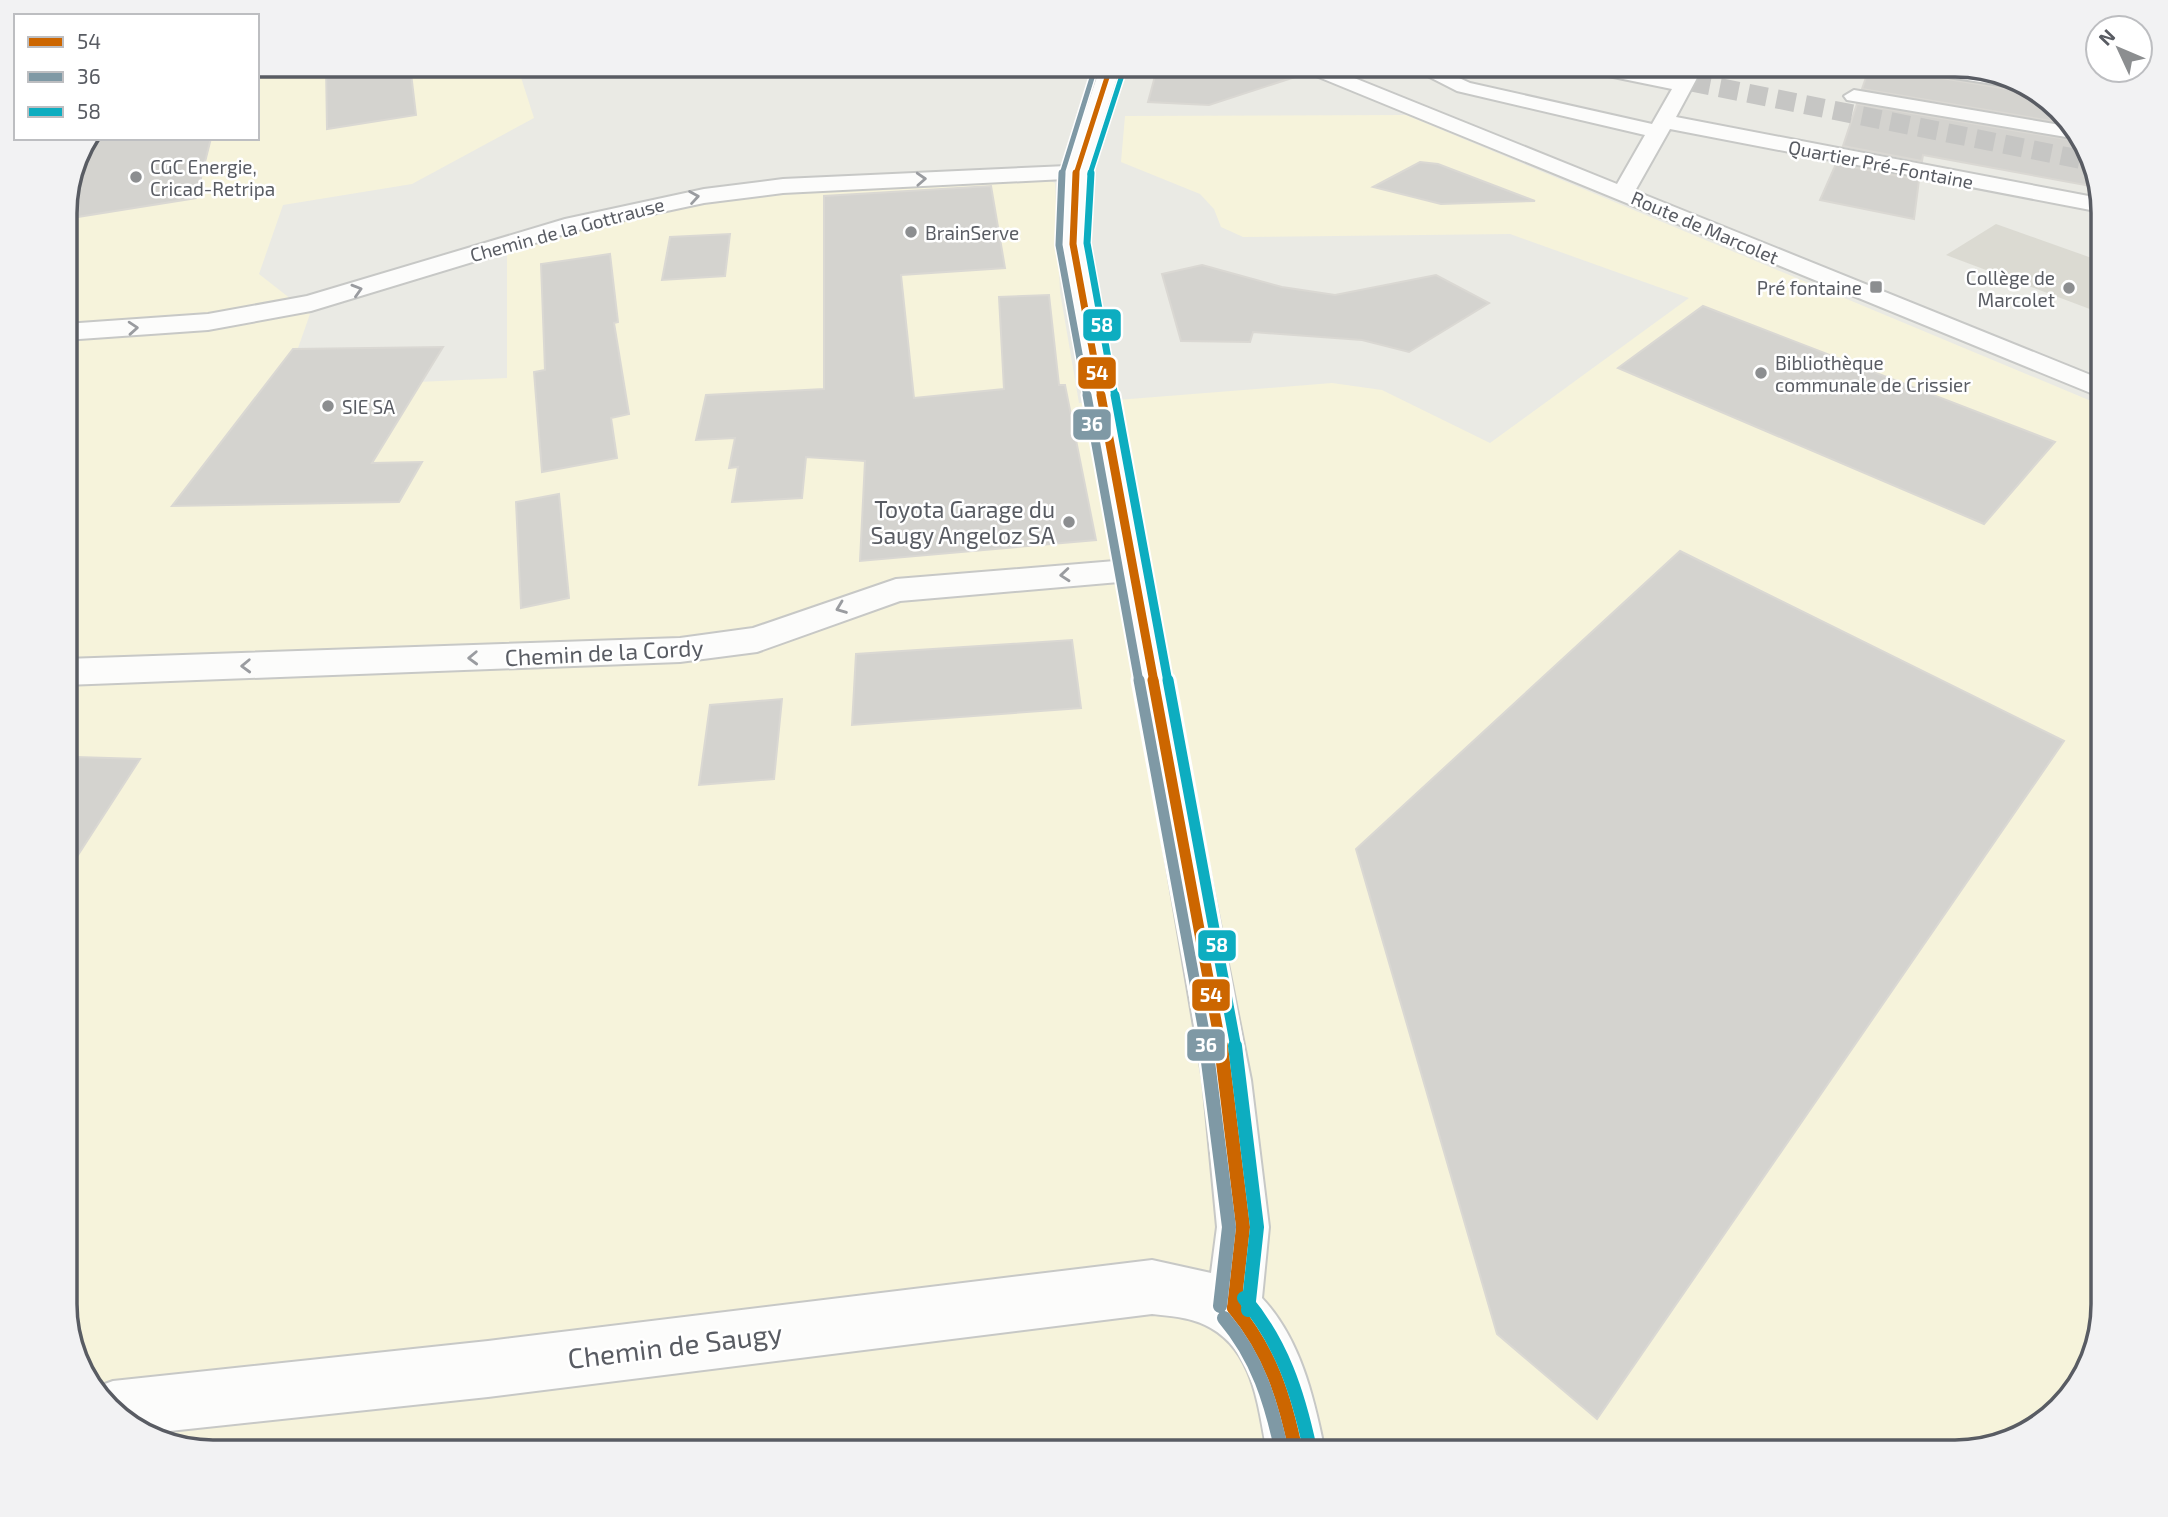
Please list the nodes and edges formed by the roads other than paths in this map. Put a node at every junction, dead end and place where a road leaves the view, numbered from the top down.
1 (1107, 77) edge
2 (1336, 77) edge
3 (1442, 77) edge
4 (1643, 77) edge
5 (1688, 77) edge
6 (1683, 85) junction
7 (1854, 96) dead end
8 (1659, 126) junction
9 (2064, 132) edge
10 (1076, 172) junction
11 (1623, 193) junction
12 (2090, 203) edge
13 (77, 331) edge
14 (2091, 385) edge
15 (1133, 570) junction
16 (77, 672) edge
17 (1234, 1308) junction
18 (125, 1408) edge
19 (1293, 1440) edge

1 - 10 street
2 - 11 street, Route de Marcolet
3 - 8 street, Quartier Pré-Fontaine
4 - 6 street
5 - 6 street
6 - 8 street
7 - 9 street
8 - 11 street
8 - 12 street, Quartier Pré-Fontaine
13 -> 10 street, Chemin de la Gottrause
10 - 15 street
11 - 14 street, Route de Marcolet
15 -> 16 street, Chemin de la Cordy
15 - 17 street
17 - 18 street, Chemin de Saugy
17 - 19 street

